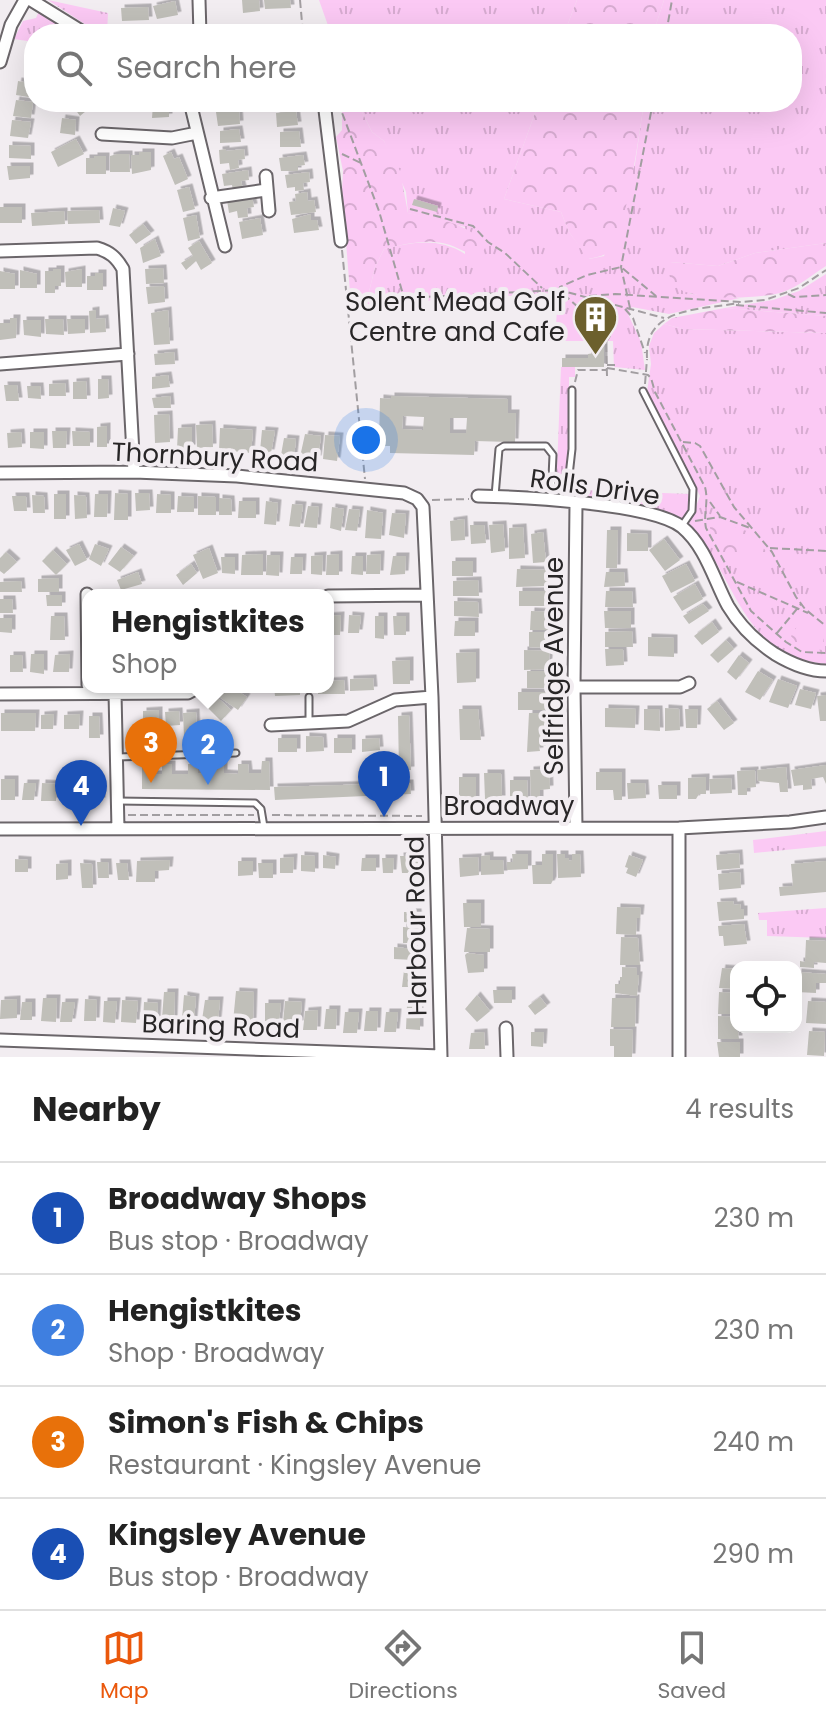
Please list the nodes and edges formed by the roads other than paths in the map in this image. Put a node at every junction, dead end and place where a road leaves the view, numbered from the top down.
1 (25, 0) edge
2 (31, 0) edge
3 (199, 0) edge
4 (70, 24) edge
5 (200, 24) edge
6 (0, 62) edge
7 (192, 112) edge
8 (325, 112) edge
9 (197, 133) junction
10 (102, 134) dead end
11 (266, 176) dead end
12 (266, 190) junction
13 (211, 198) junction
14 (269, 211) dead end
15 (341, 241) road end
16 (225, 246) dead end
17 (0, 251) edge
18 (128, 354) junction
19 (0, 364) edge
20 (572, 390) road end
21 (643, 391) road end
22 (134, 472) junction
23 (0, 473) edge
24 (478, 496) road end
25 (495, 497) junction
26 (551, 501) junction
27 (571, 503) junction
28 (423, 507) joint
29 (686, 523) junction
30 (427, 595) junction
31 (334, 596) edge
32 (826, 671) edge
33 (689, 683) dead end
34 (574, 687) junction
35 (82, 688) edge
36 (115, 693) joint
37 (188, 693) edge
38 (0, 694) edge
39 (309, 697) dead end
40 (432, 697) junction
41 (309, 723) junction
42 (271, 725) dead end
43 (236, 753) dead end
44 (117, 757) junction
45 (118, 801) junction
46 (826, 817) edge
47 (264, 822) junction
48 (435, 822) junction
49 (576, 828) junction
50 (679, 828) junction
51 (0, 829) edge
52 (118, 829) junction
53 (506, 1028) dead end
54 (0, 1040) edge
55 (441, 1056) edge
56 (507, 1057) edge
57 (679, 1057) edge

1 - 6 street
2 - 4 street
3 - 5 street
7 - 9 street
8 - 15 street
9 - 10 street
9 - 13 street
11 - 12 street
12 - 13 street
12 - 14 street
13 - 16 street
17 - 18 street
18 - 19 street
18 - 22 street
20 - 27 lane
21 - 29 lane
22 - 23 street, Thornbury Road
22 - 28 street, Thornbury Road
24 - 25 street, Rolls Drive
25 - 26 street, Rolls Drive
25 - 26 lane
26 - 27 street, Rolls Drive
27 - 29 street, Rolls Drive
27 - 34 street, Selfridge Avenue
28 - 30 street, Harbour Road
29 - 32 street, Rolls Drive
30 - 31 street
30 - 40 street, Harbour Road
33 - 34 street
34 - 49 street, Selfridge Avenue
35 - 38 street
36 - 37 street
36 - 44 street
39 - 41 lane
40 - 41 street
40 - 48 street, Harbour Road
41 - 42 street
43 - 44 lane
44 - 45 street
45 - 47 lane
45 - 52 street
46 - 50 street, Broadway
47 - 48 street, Broadway
47 - 52 street, Broadway
48 - 49 street, Broadway
48 - 55 street, Harbour Road
49 - 50 street, Broadway
50 - 57 street
51 - 52 street, Broadway
53 - 56 street
54 - 55 street, Baring Road

